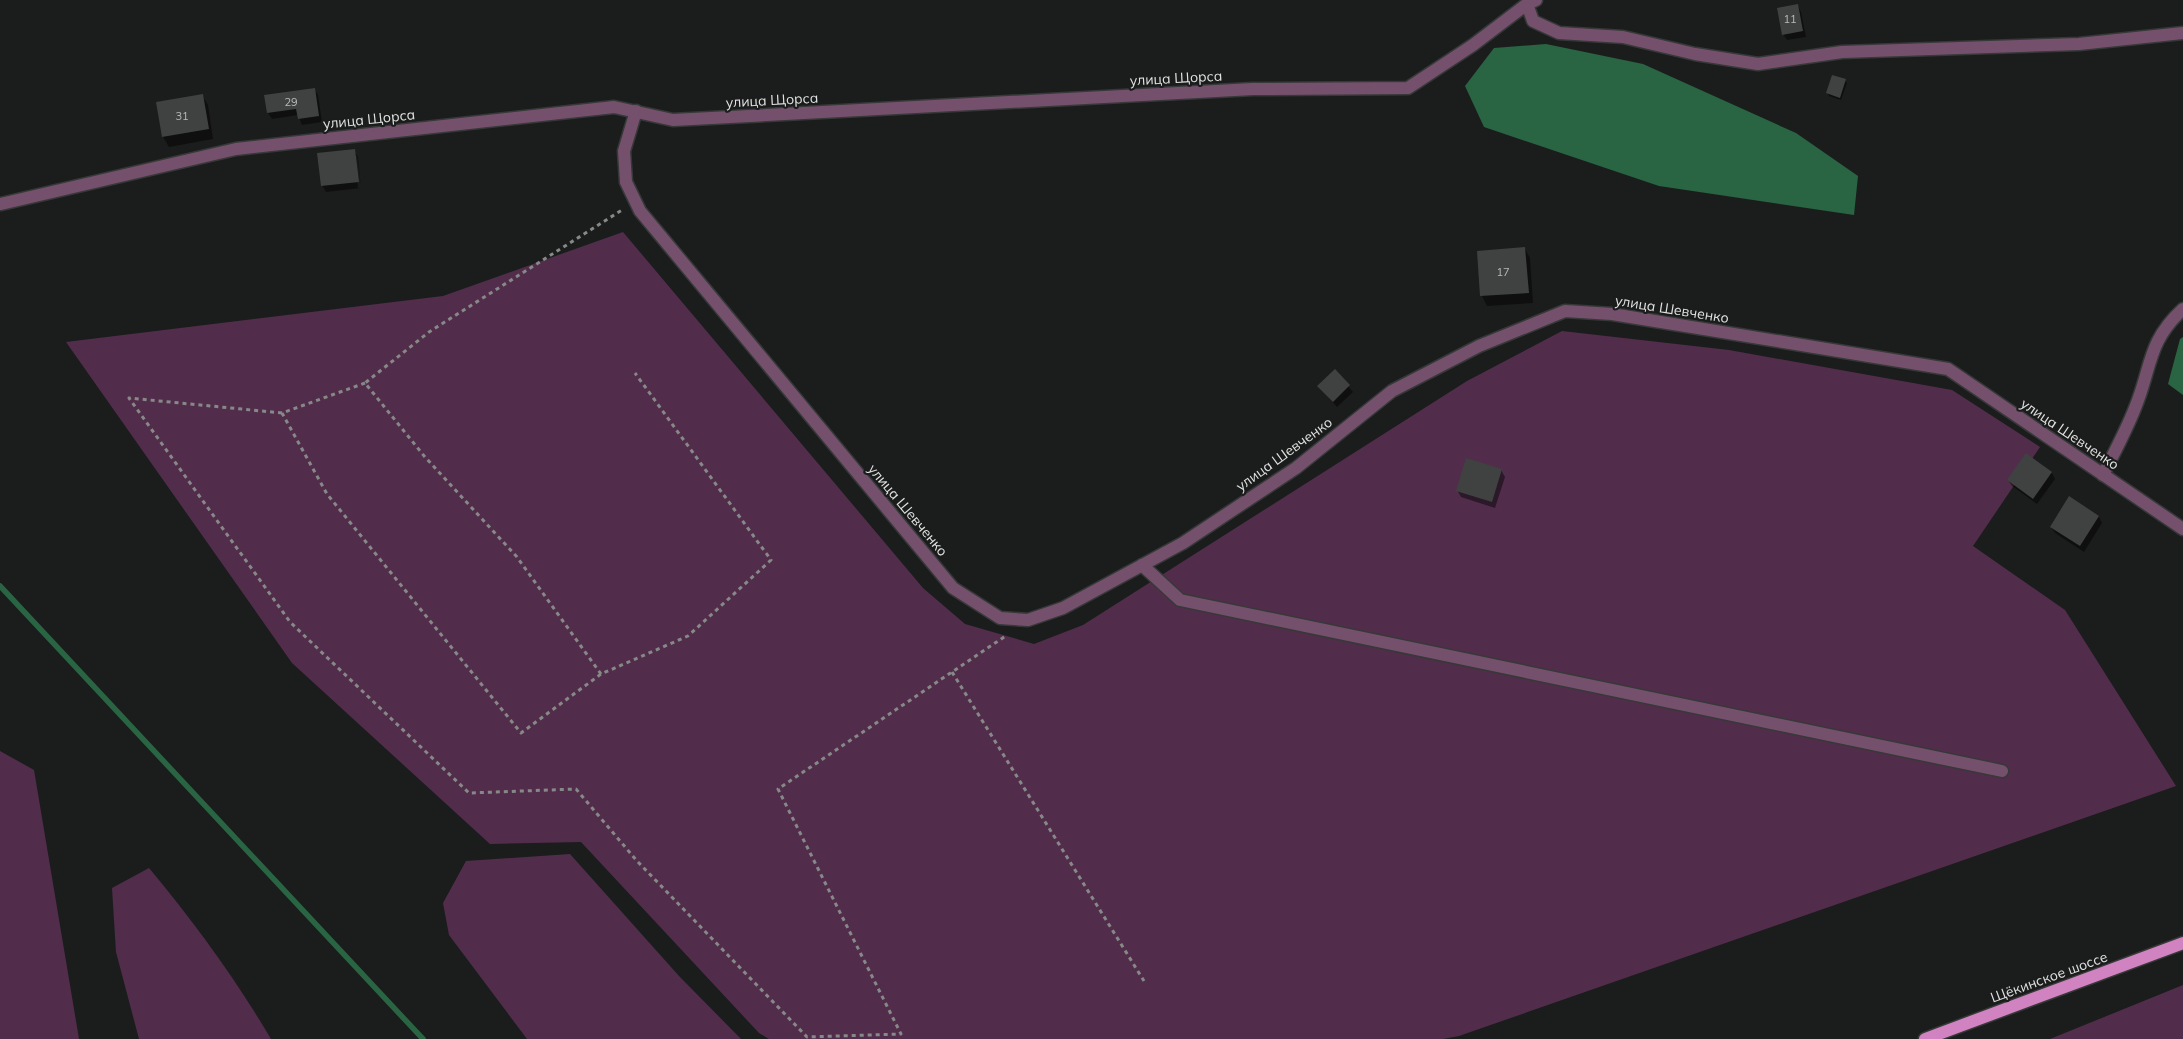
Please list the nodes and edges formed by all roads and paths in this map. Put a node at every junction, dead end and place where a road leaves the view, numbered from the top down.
1 (1527, 1) edge
2 (2183, 33) edge
3 (636, 111) junction
4 (636, 201) junction
5 (1, 204) edge
6 (2183, 309) edge
7 (635, 373) dead end
8 (365, 383) junction
9 (282, 413) junction
10 (2103, 475) junction
11 (2183, 529) edge
12 (1142, 565) junction
13 (1028, 620) junction
14 (952, 672) junction
15 (602, 674) junction
16 (2002, 771) dead end
17 (2183, 943) edge
18 (1144, 981) dead end
19 (1925, 1039) edge

1 - 2 street
1 - 3 street, улица Щорса
3 - 4 street, улица Шевченко
3 - 5 street, улица Щорса
4 - 8 path
4 - 13 street, улица Шевченко
6 - 10 street
7 - 15 path
8 - 9 path
8 - 15 path
9 - 14 path
9 - 15 path
10 - 11 street, улица Шевченко
10 - 12 street, улица Шевченко
12 - 13 street, улица Шевченко
12 - 16 street
13 - 14 path
14 - 18 path
17 - 19 main road, Щёкинское шоссе

